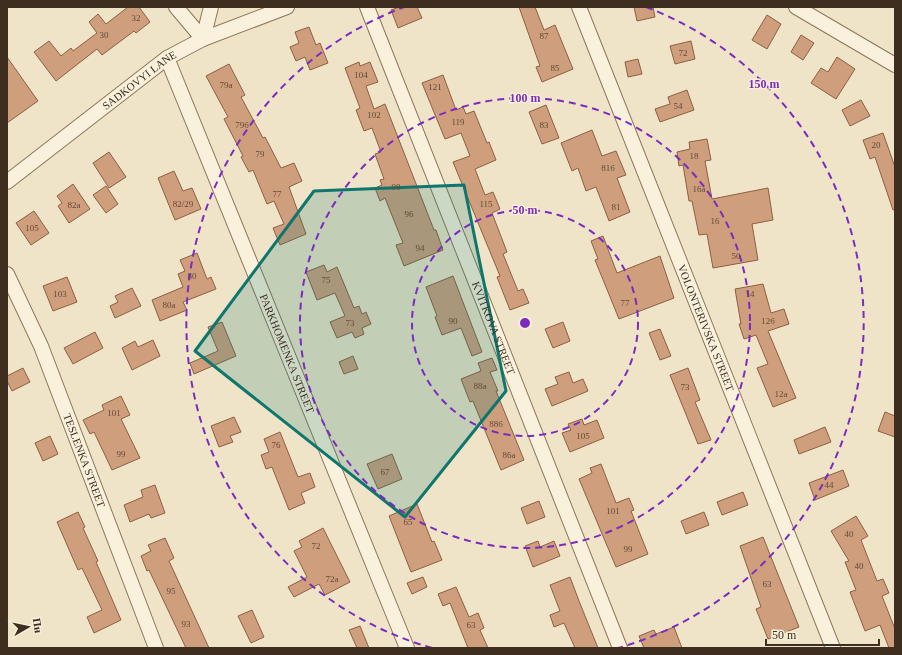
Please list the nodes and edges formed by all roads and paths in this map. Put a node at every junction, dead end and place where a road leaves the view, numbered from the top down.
1 (176, 7) edge
2 (212, 7) edge
3 (287, 7) edge
4 (367, 7) edge
5 (579, 7) edge
6 (796, 7) edge
7 (203, 39) junction
8 (167, 58) junction
9 (895, 65) edge
10 (7, 182) edge
11 (7, 274) edge
12 (156, 648) edge
13 (407, 648) edge
14 (620, 648) edge
15 (833, 648) edge

1 - 7 street
2 - 7 street
3 - 7 street, SADKOVYI LANE
4 - 14 street, KVITKOVA STREET
5 - 15 street, VOLONTERIVSKA STREET
6 - 9 street
7 - 8 street, SADKOVYI LANE
8 - 10 street, SADKOVYI LANE
8 - 13 street, PARKHOMENKA STREET
11 - 12 street, TESLENKA STREET

